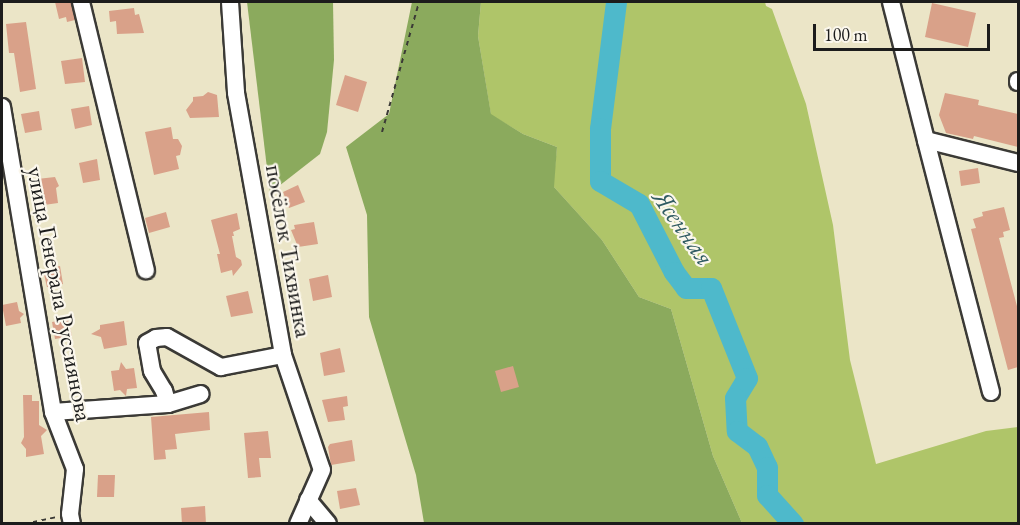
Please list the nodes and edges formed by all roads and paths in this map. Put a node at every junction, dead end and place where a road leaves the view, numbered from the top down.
1 (81, 2) edge
2 (230, 2) edge
3 (419, 2) edge
4 (891, 2) edge
5 (2, 107) edge
6 (382, 132) dead end
7 (926, 140) junction
8 (1018, 163) edge
9 (146, 270) dead end
10 (283, 356) junction
11 (991, 392) dead end
12 (200, 394) dead end
13 (168, 404) junction
14 (53, 412) junction
15 (308, 500) junction
16 (71, 519) edge
17 (24, 524) edge
18 (298, 524) edge
19 (327, 524) edge

1 - 9 street
2 - 10 street, посёлок Тихвинка
3 - 6 path
4 - 7 street
5 - 14 street, улица Генерала Руссиянова
7 - 8 street
7 - 11 street
10 - 13 street
10 - 15 street, посёлок Тихвинка
12 - 13 street
13 - 14 street
14 - 16 street, улица Генерала Руссиянова
15 - 18 street, посёлок Тихвинка
15 - 19 street
16 - 17 path

